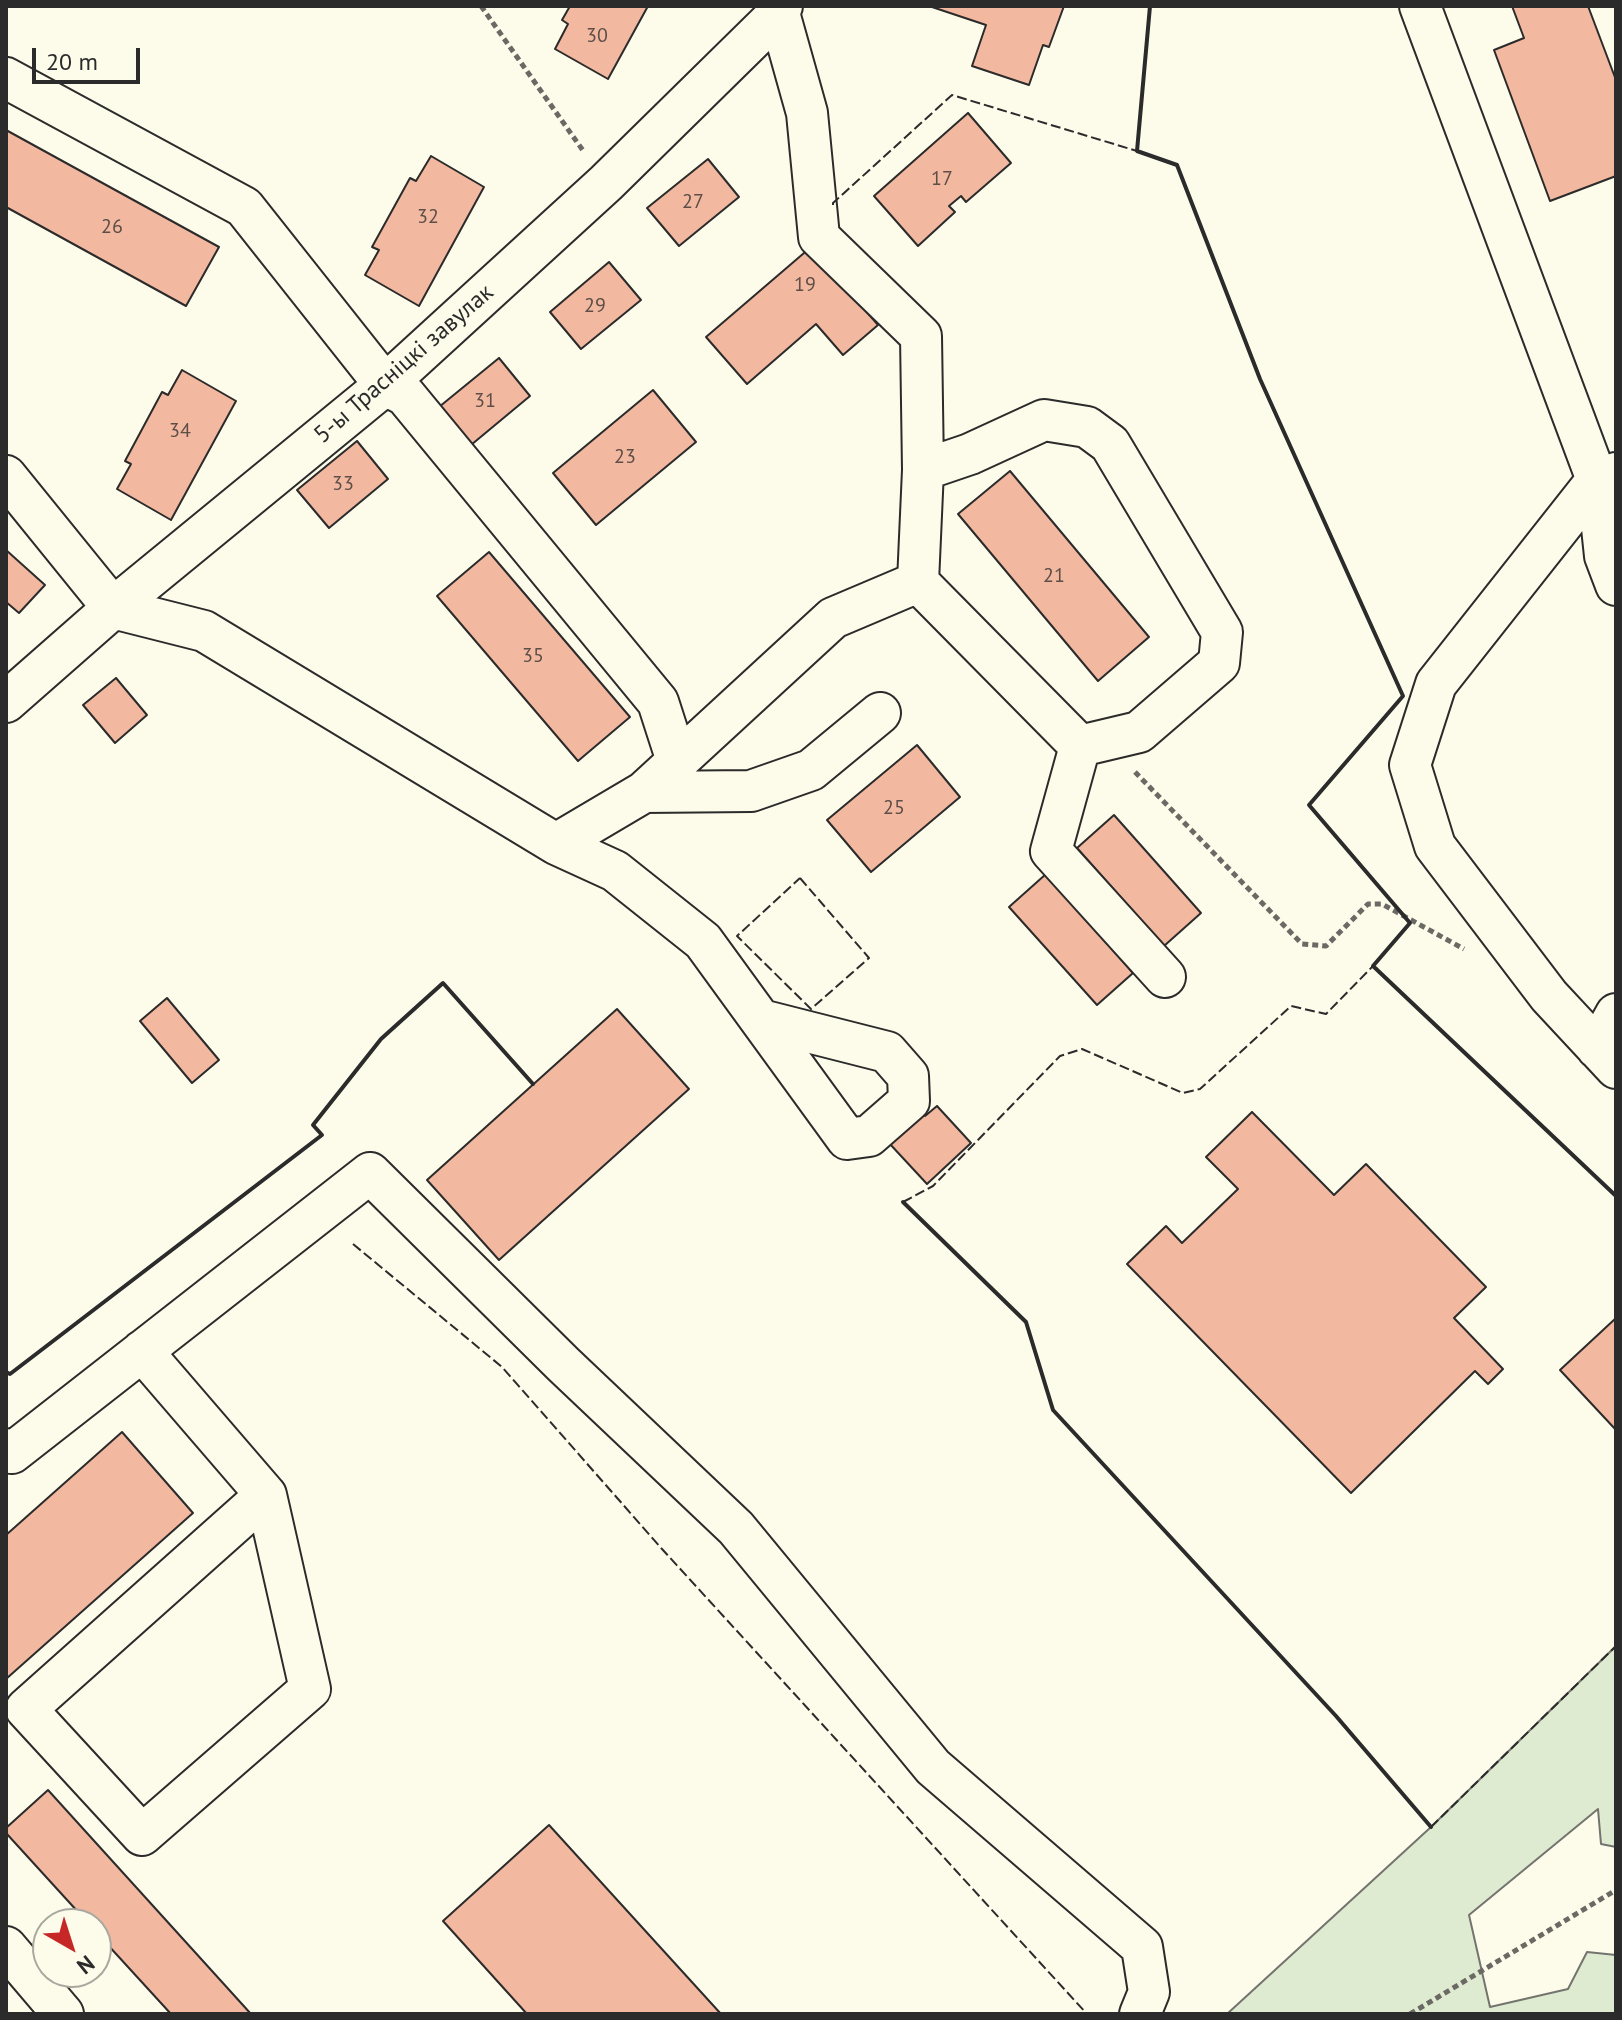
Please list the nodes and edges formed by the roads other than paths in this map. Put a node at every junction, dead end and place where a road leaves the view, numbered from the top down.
1 (1420, 6) edge
2 (781, 10) edge
3 (6, 78) edge
4 (385, 385) junction
5 (923, 470) junction
6 (6, 476) edge
7 (1606, 476) edge
8 (918, 582) junction
9 (1616, 585) edge
10 (113, 608) junction
11 (6, 702) edge
12 (880, 713) dead end
13 (1091, 743) junction
14 (677, 761) junction
15 (644, 792) junction
16 (556, 844) junction
17 (1165, 977) dead end
18 (761, 1020) dead end
19 (1610, 1043) edge
20 (142, 1351) junction
21 (6, 1449) edge
22 (266, 1495) junction
23 (6, 1947) edge
24 (63, 2014) edge
25 (1140, 2014) edge

1 - 7 street
2 - 4 street, 5-ы Трасніцкі завулак
2 - 5 street
3 - 4 street
4 - 10 street, 5-ы Трасніцкі завулак
4 - 14 street
5 - 8 street
5 - 13 street
6 - 10 street
7 - 9 street
7 - 19 street
8 - 13 street
8 - 14 street
10 - 11 street, 5-ы Трасніцкі завулак
10 - 16 street
12 - 15 street
13 - 17 street
14 - 15 street
15 - 16 street
16 - 18 street
20 - 21 street
20 - 22 street
20 - 25 street
22 - 22 street
23 - 24 street

